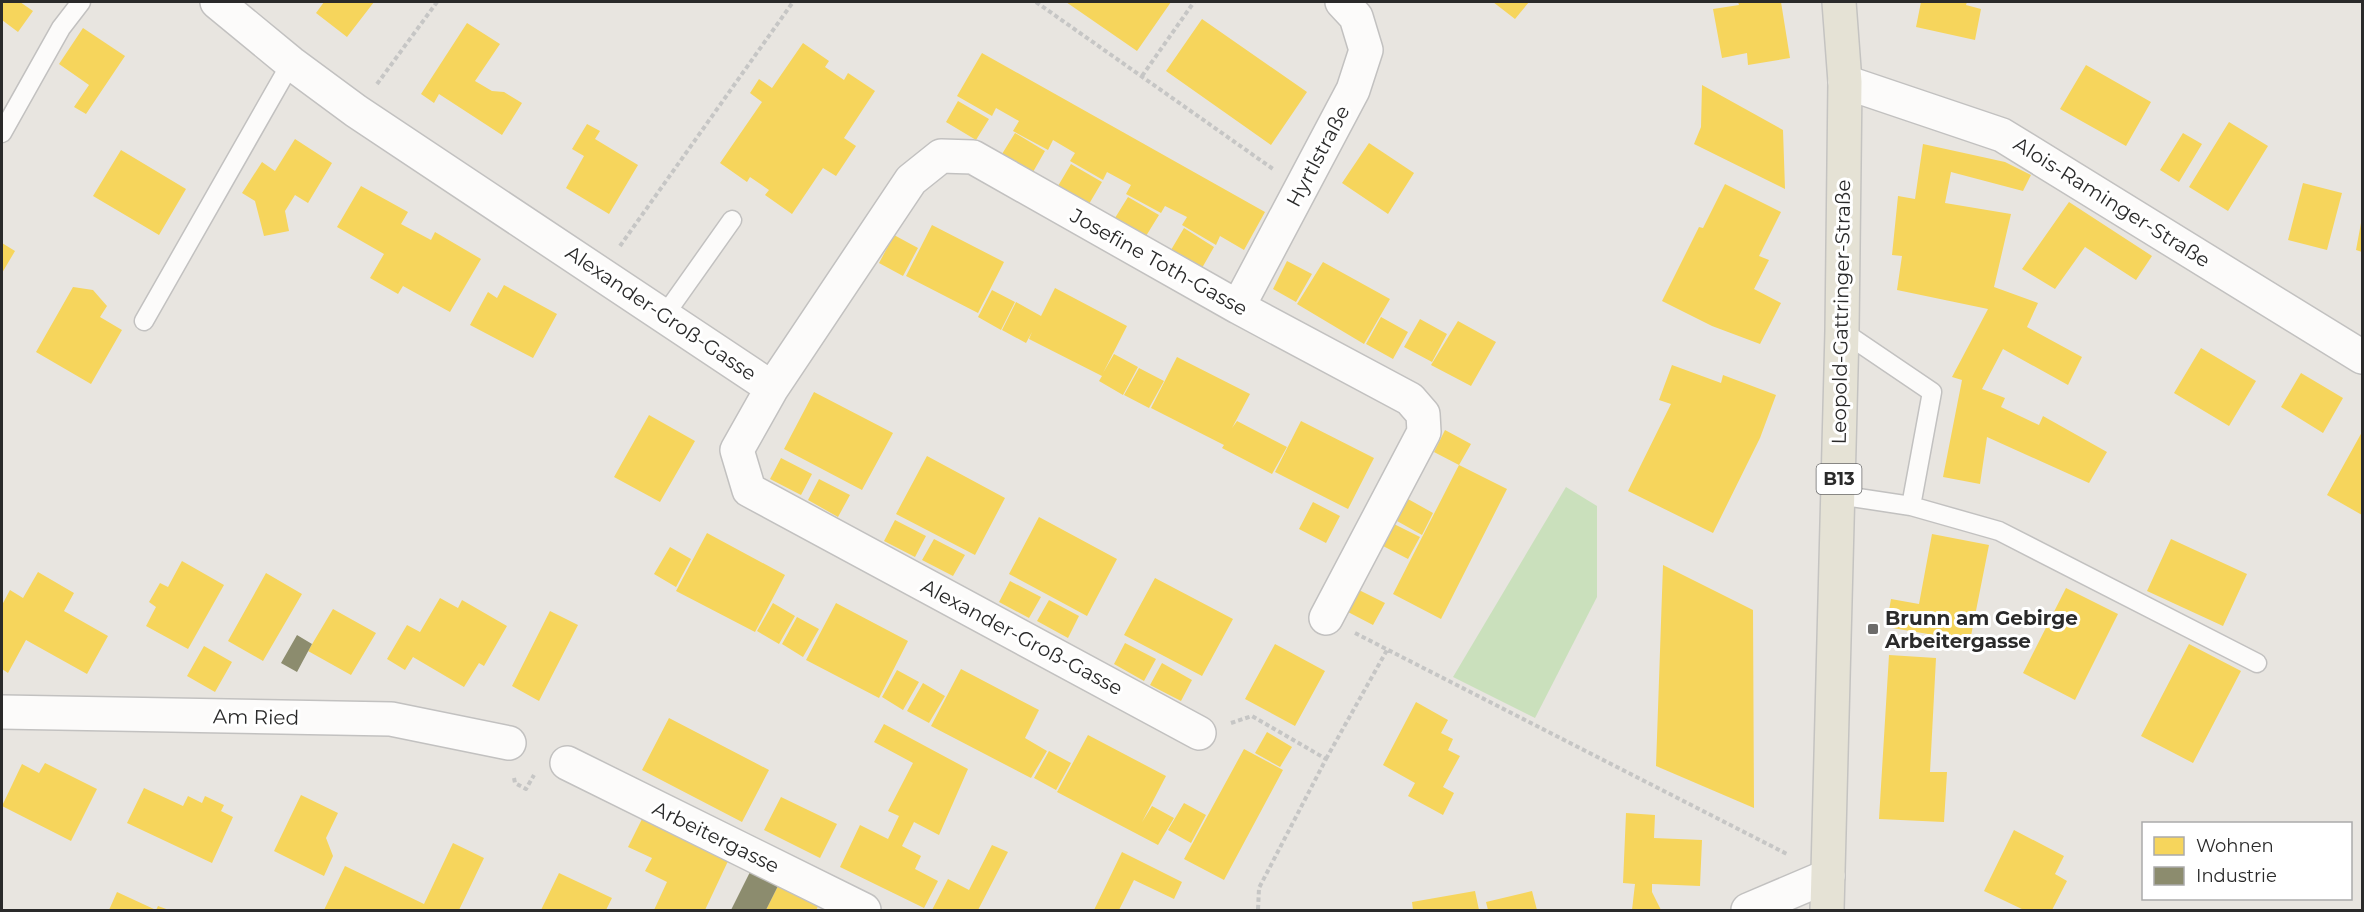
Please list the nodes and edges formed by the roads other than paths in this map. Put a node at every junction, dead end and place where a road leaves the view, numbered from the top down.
1 (81, 2) edge
2 (217, 2) edge
3 (1342, 2) edge
4 (1839, 2) edge
5 (291, 63) junction
6 (1845, 82) junction
7 (2, 133) edge
8 (732, 220) dead end
9 (1238, 307) junction
10 (664, 316) junction
11 (144, 321) dead end
12 (1842, 331) junction
13 (2362, 357) edge
14 (772, 388) junction
15 (1838, 495) junction
16 (1911, 506) junction
17 (1326, 618) road end
18 (2257, 663) dead end
19 (2, 712) edge
20 (1199, 733) road end
21 (509, 742) dead end
22 (567, 763) dead end
23 (1828, 876) junction
24 (864, 910) edge
25 (1748, 910) edge
26 (1827, 910) edge

1 - 7 lane
2 - 5 street, Alexander-Groß-Gasse
3 - 9 street, Hyrtlstraße
4 - 6 main road, Leopold-Gattringer-Straße / B13
5 - 10 street, Alexander-Groß-Gasse
5 - 11 lane
6 - 12 main road, Leopold-Gattringer-Straße / B13
6 - 13 street, Alois-Raminger-Straße
8 - 10 lane
9 - 14 street, Josefine Toth-Gasse
9 - 17 street, Josefine Toth-Gasse
10 - 14 street, Alexander-Groß-Gasse
12 - 15 main road, Leopold-Gattringer-Straße / B13
12 - 16 lane
14 - 20 street, Alexander-Groß-Gasse
15 - 16 lane
15 - 23 main road, Leopold-Gattringer-Straße / B13
16 - 18 lane
19 - 21 street, Am Ried
22 - 24 street, Arbeitergasse
23 - 25 street
23 - 26 main road, Leopold-Gattringer-Straße / B13

